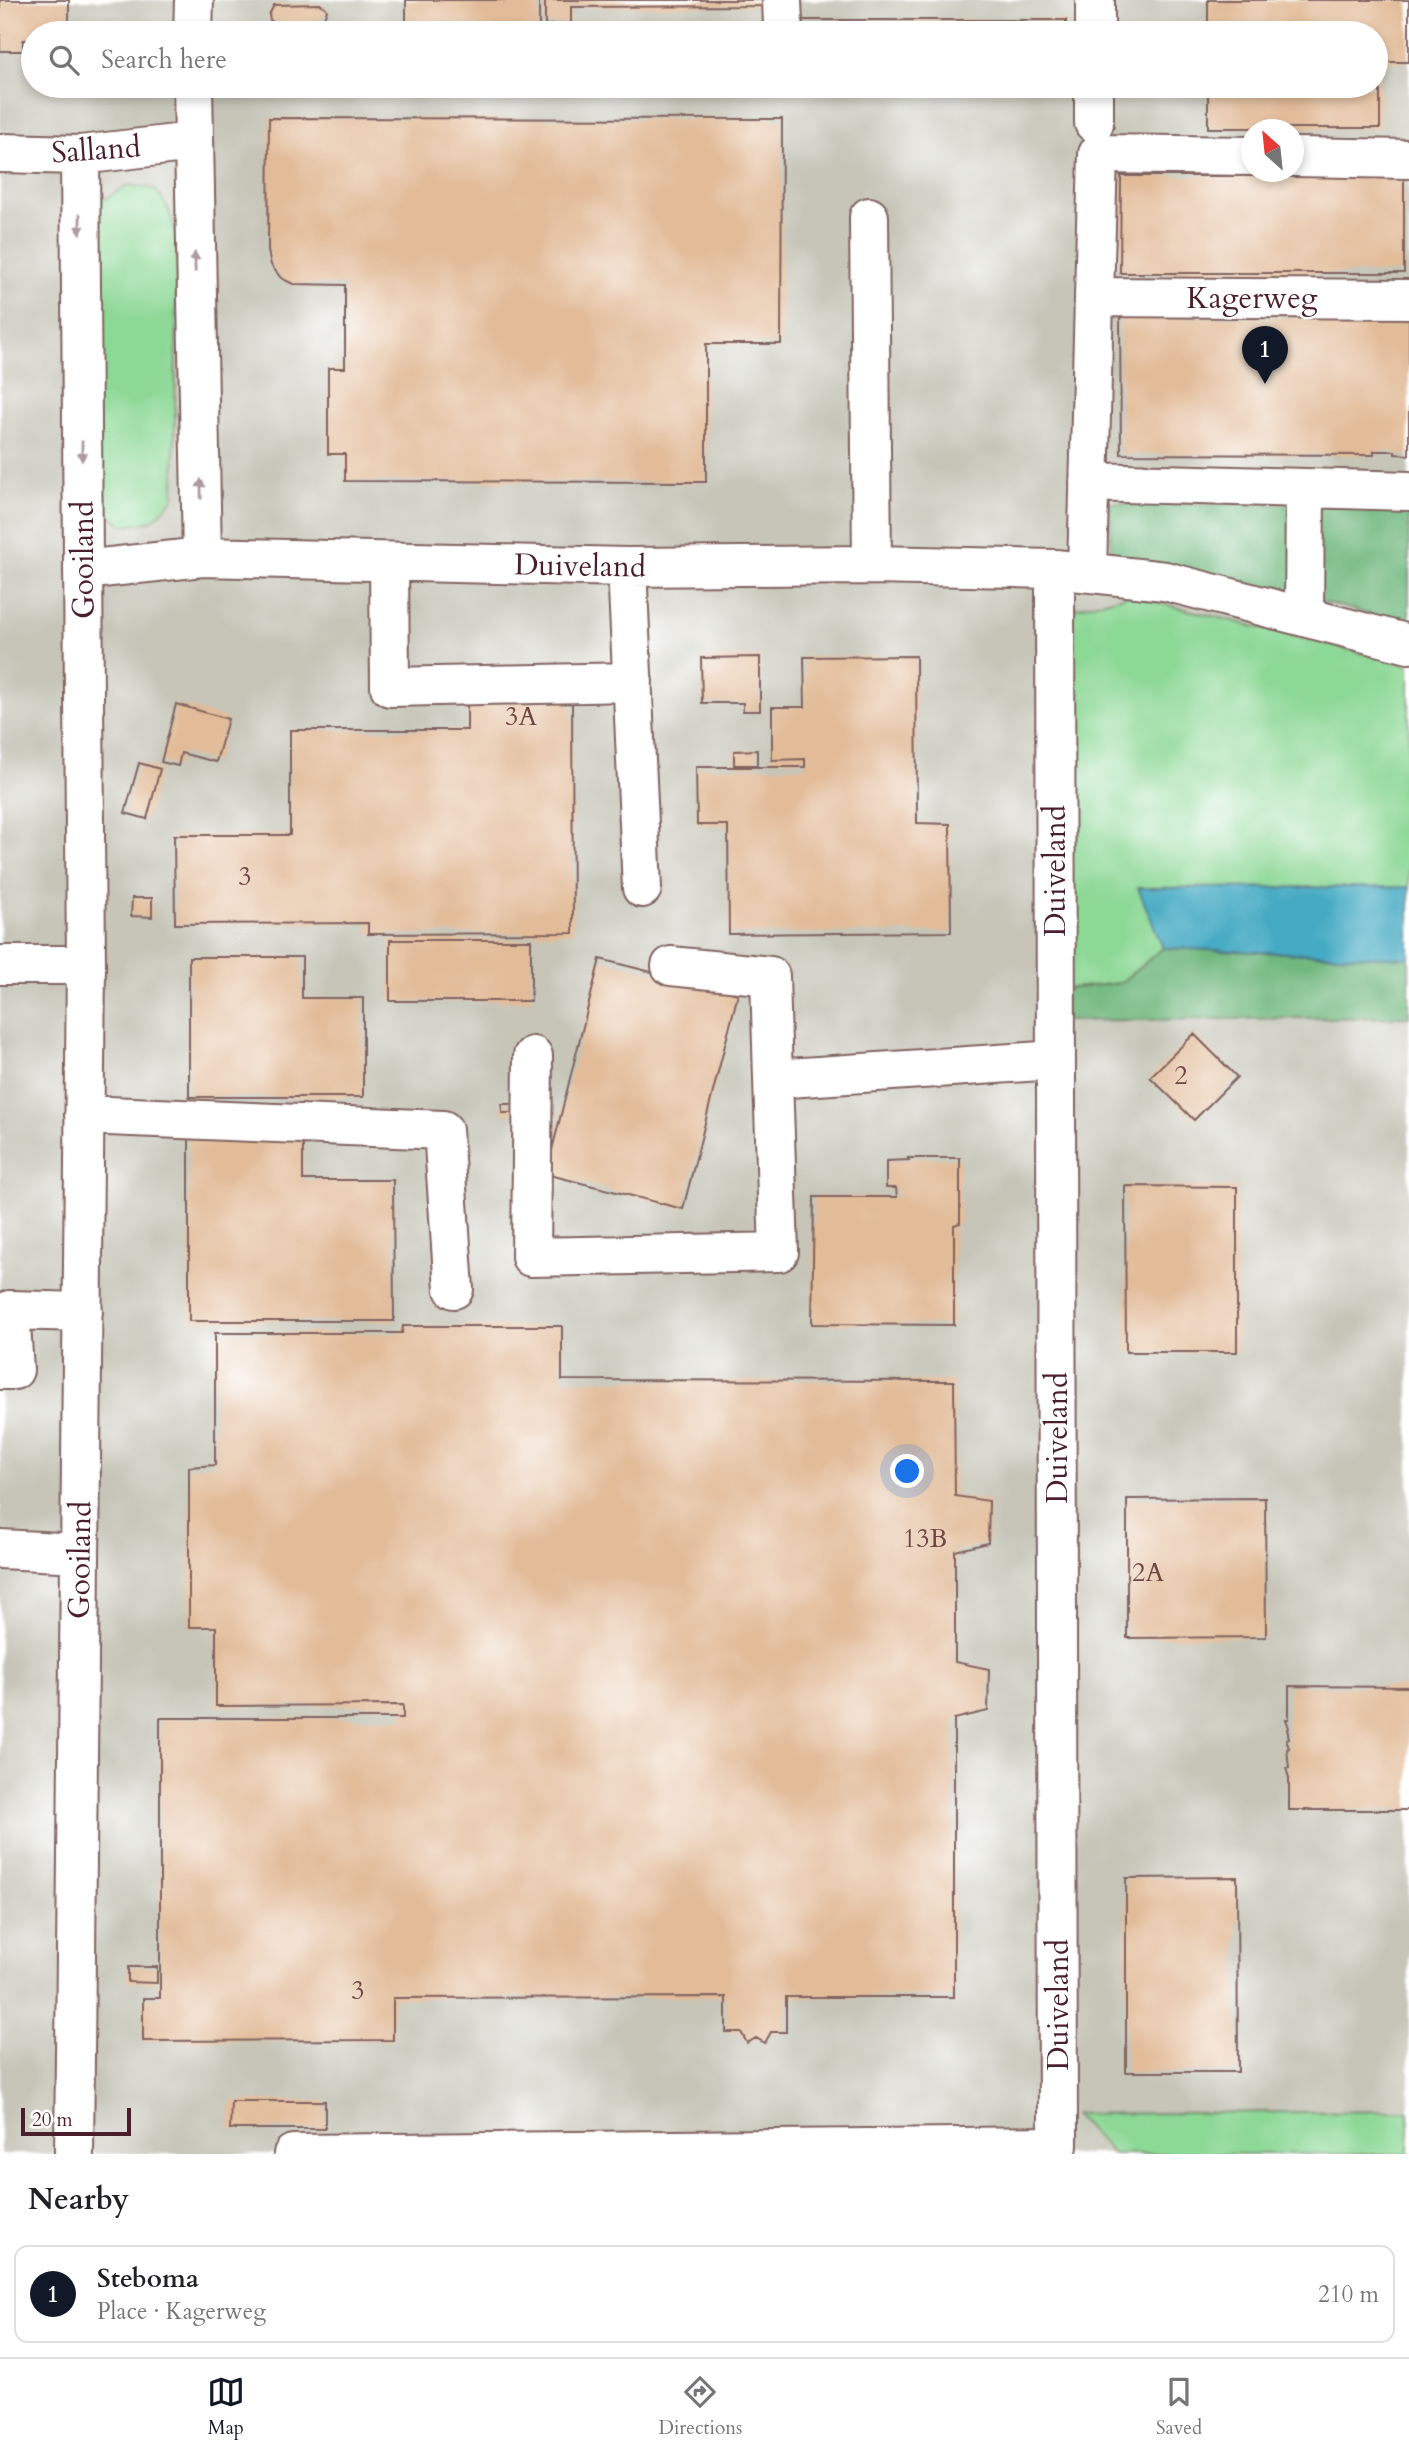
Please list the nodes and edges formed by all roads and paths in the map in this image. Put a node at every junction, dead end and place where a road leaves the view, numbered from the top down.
1 (194, 0) edge
2 (1095, 0) edge
3 (193, 21) edge
4 (1095, 21) edge
5 (193, 98) edge
6 (193, 142) junction
7 (0, 153) edge
8 (80, 155) junction
9 (1241, 156) edge
10 (1304, 157) edge
11 (1409, 159) edge
12 (869, 217) dead end
13 (1094, 297) junction
14 (1409, 299) edge
15 (1089, 482) junction
16 (1305, 488) junction
17 (1409, 491) edge
18 (202, 557) junction
19 (389, 562) junction
20 (872, 565) junction
21 (627, 567) junction
22 (83, 570) junction
23 (1071, 571) junction
24 (1304, 617) junction
25 (1409, 644) edge
26 (633, 682) junction
27 (642, 888) dead end
28 (0, 965) edge
29 (86, 965) junction
30 (671, 966) dead end
31 (533, 1056) dead end
32 (1056, 1060) junction
33 (773, 1079) junction
34 (84, 1115) junction
35 (454, 1289) dead end
36 (83, 1312) junction
37 (0, 1370) edge
38 (0, 1549) edge
39 (80, 1553) junction
40 (1064, 2150) edge
41 (74, 2154) edge
42 (293, 2154) edge

1 - 3 street
2 - 4 street
5 - 6 street
6 - 8 street, Salland
18 -> 6 street
7 - 8 street, Salland
8 -> 22 street, Gooiland
9 - 13 street
10 - 11 street
12 - 20 street
13 - 14 street, Kagerweg
13 - 15 street
15 - 16 street
15 - 23 street
16 - 17 street
16 - 24 street
18 - 19 street, Duiveland
18 - 22 street, Duiveland
19 - 21 street, Duiveland
19 - 26 street
20 - 21 street, Duiveland
20 - 23 street, Duiveland
21 - 26 street
22 - 29 street, Gooiland
23 - 24 street
23 - 32 street, Duiveland
24 - 25 street
26 - 27 street
28 - 29 street
29 - 34 street, Gooiland
30 - 33 street
31 - 33 street
32 - 33 street
32 - 40 street, Duiveland
34 - 35 street
34 - 36 street, Gooiland
36 - 37 street
36 - 39 street, Gooiland
38 - 39 street
39 - 41 street, Gooiland
40 - 42 street

